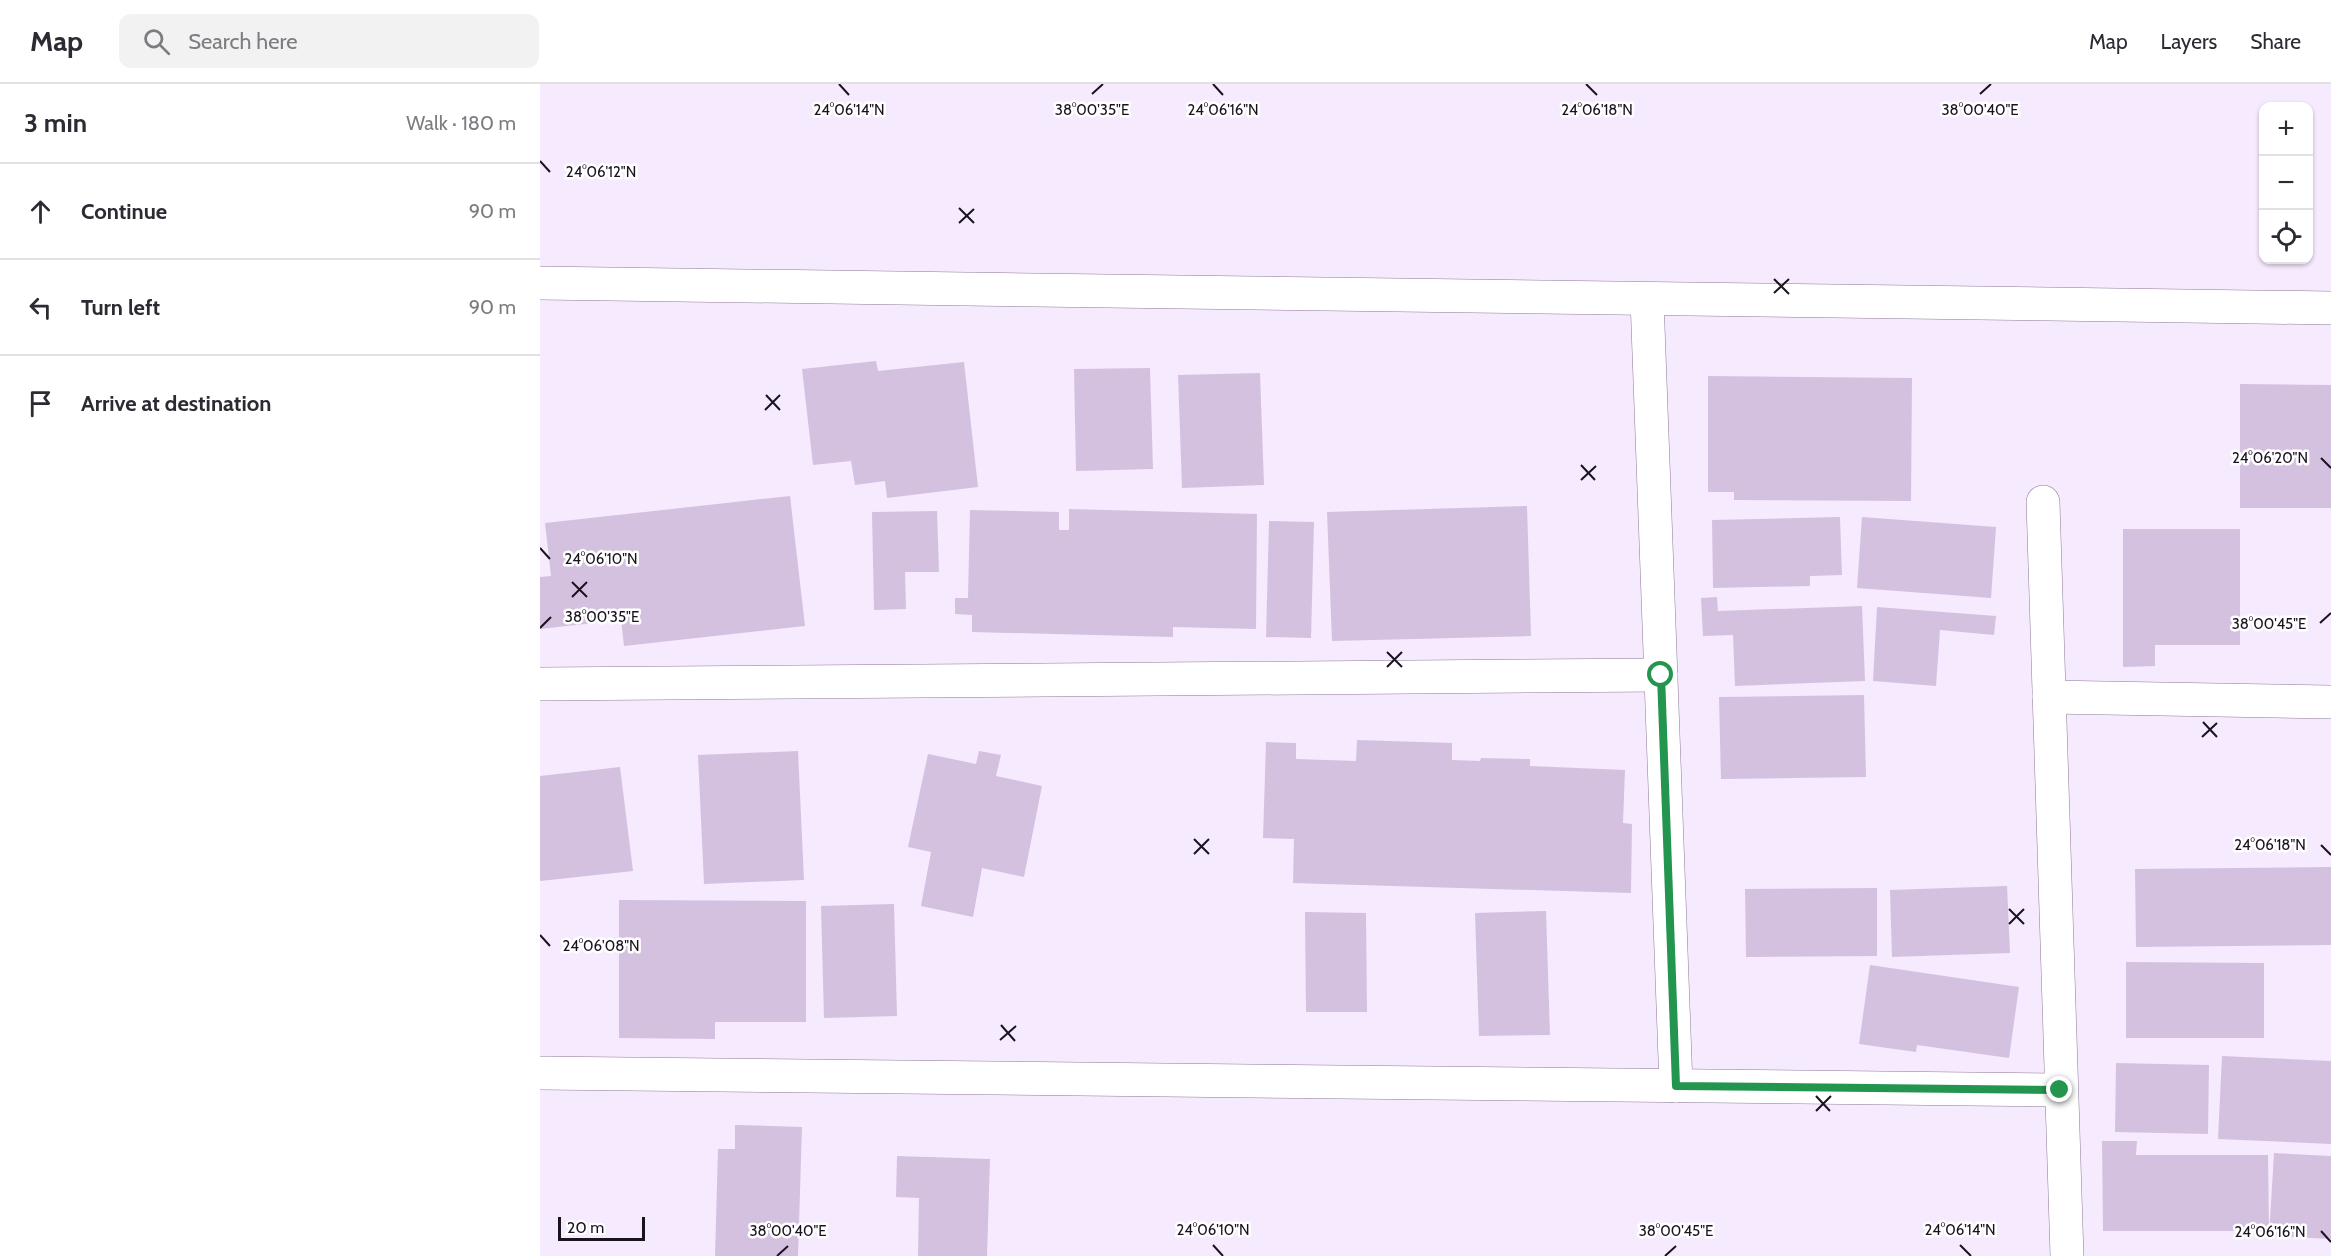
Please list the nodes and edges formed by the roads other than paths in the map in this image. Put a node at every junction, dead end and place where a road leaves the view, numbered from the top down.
1 (540, 283) edge
2 (1647, 299) junction
3 (2331, 308) edge
4 (2043, 502) dead end
5 (1661, 675) junction
6 (540, 684) edge
7 (2049, 697) junction
8 (2331, 702) edge
9 (540, 1073) edge
10 (1676, 1086) junction
11 (2060, 1090) junction
12 (2067, 1256) edge

1 - 2 street
2 - 3 street
2 - 5 street
4 - 7 street
5 - 6 street
5 - 10 street
7 - 8 street
7 - 11 street
9 - 10 street
10 - 11 street
11 - 12 street

